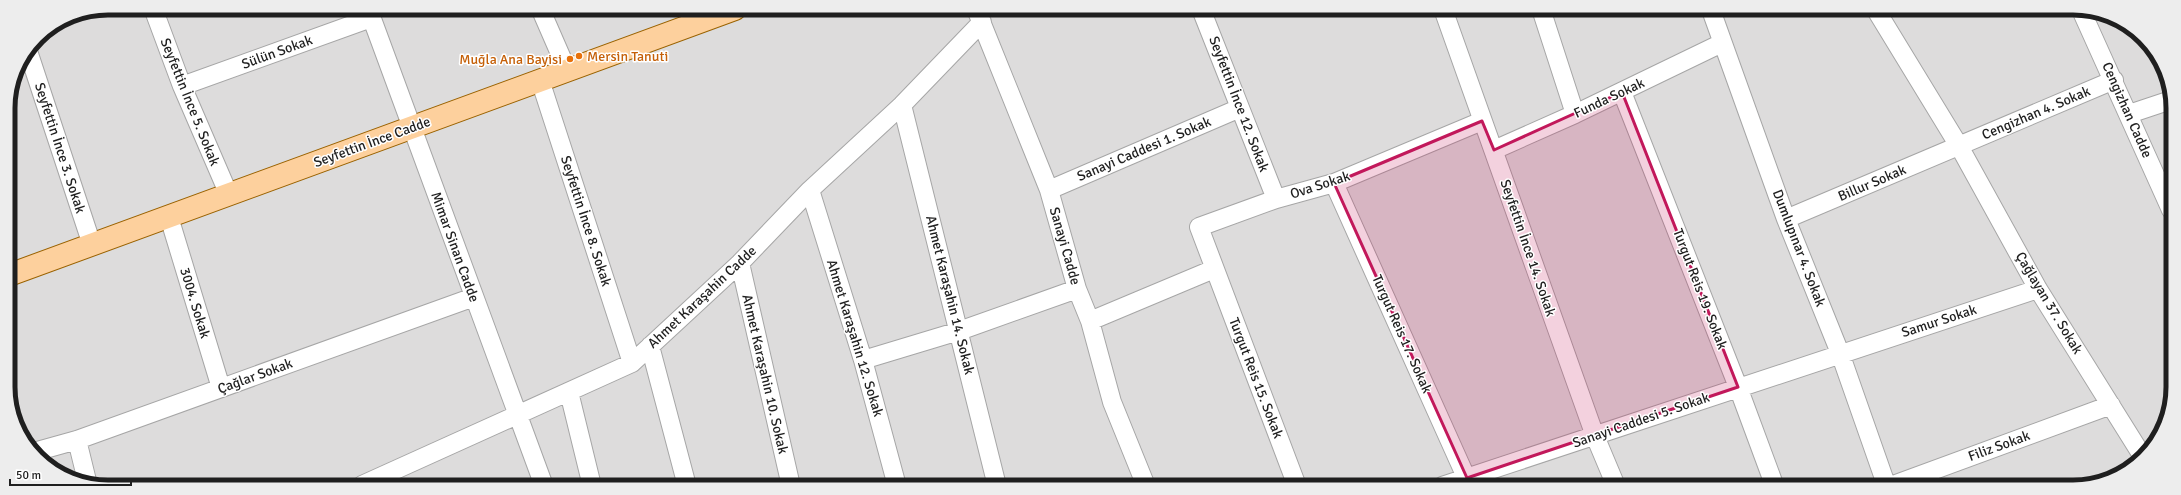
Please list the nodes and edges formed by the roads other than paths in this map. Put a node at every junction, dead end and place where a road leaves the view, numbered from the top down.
1 (156, 15) edge
2 (365, 15) edge
3 (371, 15) edge
4 (543, 15) edge
5 (1203, 15) edge
6 (1445, 15) edge
7 (1543, 15) edge
8 (1713, 15) edge
9 (1882, 15) edge
10 (692, 16) edge
11 (979, 16) edge
12 (2084, 16) edge
13 (1722, 43) junction
14 (30, 57) edge
15 (567, 70) junction
16 (540, 80) junction
17 (2114, 80) junction
18 (182, 86) junction
19 (1622, 92) junction
20 (2165, 102) edge
21 (902, 105) junction
22 (1240, 108) junction
23 (1575, 114) junction
24 (2129, 114) junction
25 (1482, 121) junction
26 (412, 127) junction
27 (1958, 146) junction
28 (1494, 150) junction
29 (1334, 183) junction
30 (810, 190) junction
31 (1049, 190) junction
32 (229, 195) junction
33 (2166, 199) edge
34 (1276, 200) junction
35 (169, 217) junction
36 (1786, 219) junction
37 (92, 245) junction
38 (740, 262) junction
39 (1214, 270) junction
40 (15, 273) edge
41 (2038, 288) junction
42 (1077, 289) junction
43 (474, 297) junction
44 (1090, 321) junction
45 (959, 330) junction
46 (650, 346) junction
47 (1840, 353) junction
48 (863, 360) junction
49 (632, 363) junction
50 (221, 388) junction
51 (1738, 388) junction
52 (569, 392) junction
53 (2111, 405) junction
54 (517, 416) junction
55 (1595, 436) junction
56 (77, 440) junction
57 (40, 450) edge
58 (2140, 452) edge
59 (86, 477) edge
60 (373, 480) edge
61 (542, 480) edge
62 (591, 480) edge
63 (685, 480) edge
64 (790, 480) edge
65 (895, 480) edge
66 (996, 480) edge
67 (1144, 480) edge
68 (1295, 480) edge
69 (1467, 480) edge
70 (1474, 480) edge
71 (1613, 480) edge
72 (1773, 480) edge
73 (1885, 480) edge
74 (1906, 480) edge

1 - 18 street, Seyfettin İnce 5. Sokak
2 - 18 street, Sülün Sokak
3 - 26 street, Mimar Sinan Cadde
4 - 15 street
5 - 22 street, Seyfettin İnce 12. Sokak
6 - 25 street, Seyfettin İnce 14. Sokak
7 - 23 street
8 - 13 street, Dumlupınar 4. Sokak
9 - 27 street, Çağlayan 37. Sokak
10 - 15 main road, Seyfettin İnce Cadde
11 - 21 street, Ahmet Karaşahin Cadde
11 - 31 street, Sanayi Cadde
12 - 17 street, Cengizhan Cadde
13 - 19 street, Funda Sokak
13 - 36 street, Dumlupınar 4. Sokak
14 - 37 street, Seyfettin İnce 3. Sokak
15 - 16 main road, Seyfettin İnce Cadde
16 - 26 main road, Seyfettin İnce Cadde
16 - 49 street, Seyfettin İnce 8. Sokak
17 - 24 street, Cengizhan Cadde
17 - 27 street, Cengizhan 4. Sokak
18 - 32 street, Seyfettin İnce 5. Sokak
19 - 23 street, Funda Sokak
19 - 51 street, Turgut Reis 19. Sokak
20 - 24 street
21 - 30 street, Ahmet Karaşahin Cadde
21 - 45 street, Ahmet Karaşahin 14. Sokak
22 - 31 street, Sanayi Caddesi 1. Sokak
22 - 34 street, Seyfettin İnce 12. Sokak
23 - 28 street, Funda Sokak
24 - 33 street, Cengizhan Cadde
25 - 28 street, Seyfettin İnce 14. Sokak
25 - 29 street, Ova Sokak
26 - 32 main road, Seyfettin İnce Cadde
26 - 43 street, Mimar Sinan Cadde
27 - 36 street, Billur Sokak
27 - 41 street, Çağlayan 37. Sokak
28 - 55 street, Seyfettin İnce 14. Sokak
29 - 34 street, Ova Sokak
29 - 69 street, Turgut Reis 17. Sokak
30 - 38 street, Ahmet Karaşahin Cadde
30 - 48 street, Ahmet Karaşahin 12. Sokak
31 - 42 street, Sanayi Cadde
32 - 35 main road, Seyfettin İnce Cadde
34 - 39 street, Ova Sokak
35 - 37 main road, Seyfettin İnce Cadde
35 - 50 street, 3004. Sokak
36 - 47 street, Dumlupınar 4. Sokak
37 - 40 main road, Seyfettin İnce Cadde
38 - 46 street, Ahmet Karaşahin Cadde
38 - 64 street, Ahmet Karaşahin 10. Sokak
39 - 44 street
39 - 68 street, Turgut Reis 15. Sokak
41 - 47 street, Samur Sokak
41 - 53 street, Çağlayan 37. Sokak
42 - 44 street, Sanayi Cadde
42 - 45 street
43 - 50 street, Çağlar Sokak
43 - 54 street, Mimar Sinan Cadde
44 - 67 street, Sanayi Cadde
45 - 48 street
45 - 66 street, Ahmet Karaşahin 14. Sokak
46 - 49 street, Ahmet Karaşahin Cadde
46 - 63 street
47 - 51 street, Sanayi Caddesi 5. Sokak
47 - 73 street, Dumlupınar 4. Sokak
48 - 65 street, Ahmet Karaşahin 12. Sokak
49 - 52 street, Ahmet Karaşahin Cadde
50 - 56 street, Çağlar Sokak
51 - 55 street, Sanayi Caddesi 5. Sokak
51 - 72 street, Turgut Reis 19. Sokak
52 - 54 street, Ahmet Karaşahin Cadde
52 - 62 street
53 - 58 street, Çağlayan 37. Sokak
53 - 74 street, Filiz Sokak
54 - 60 street, Ahmet Karaşahin Cadde
54 - 61 street, Mimar Sinan Cadde
55 - 70 street, Sanayi Caddesi 5. Sokak
55 - 71 street, Seyfettin İnce 14. Sokak
56 - 57 street, Çağlar Sokak
56 - 59 street

